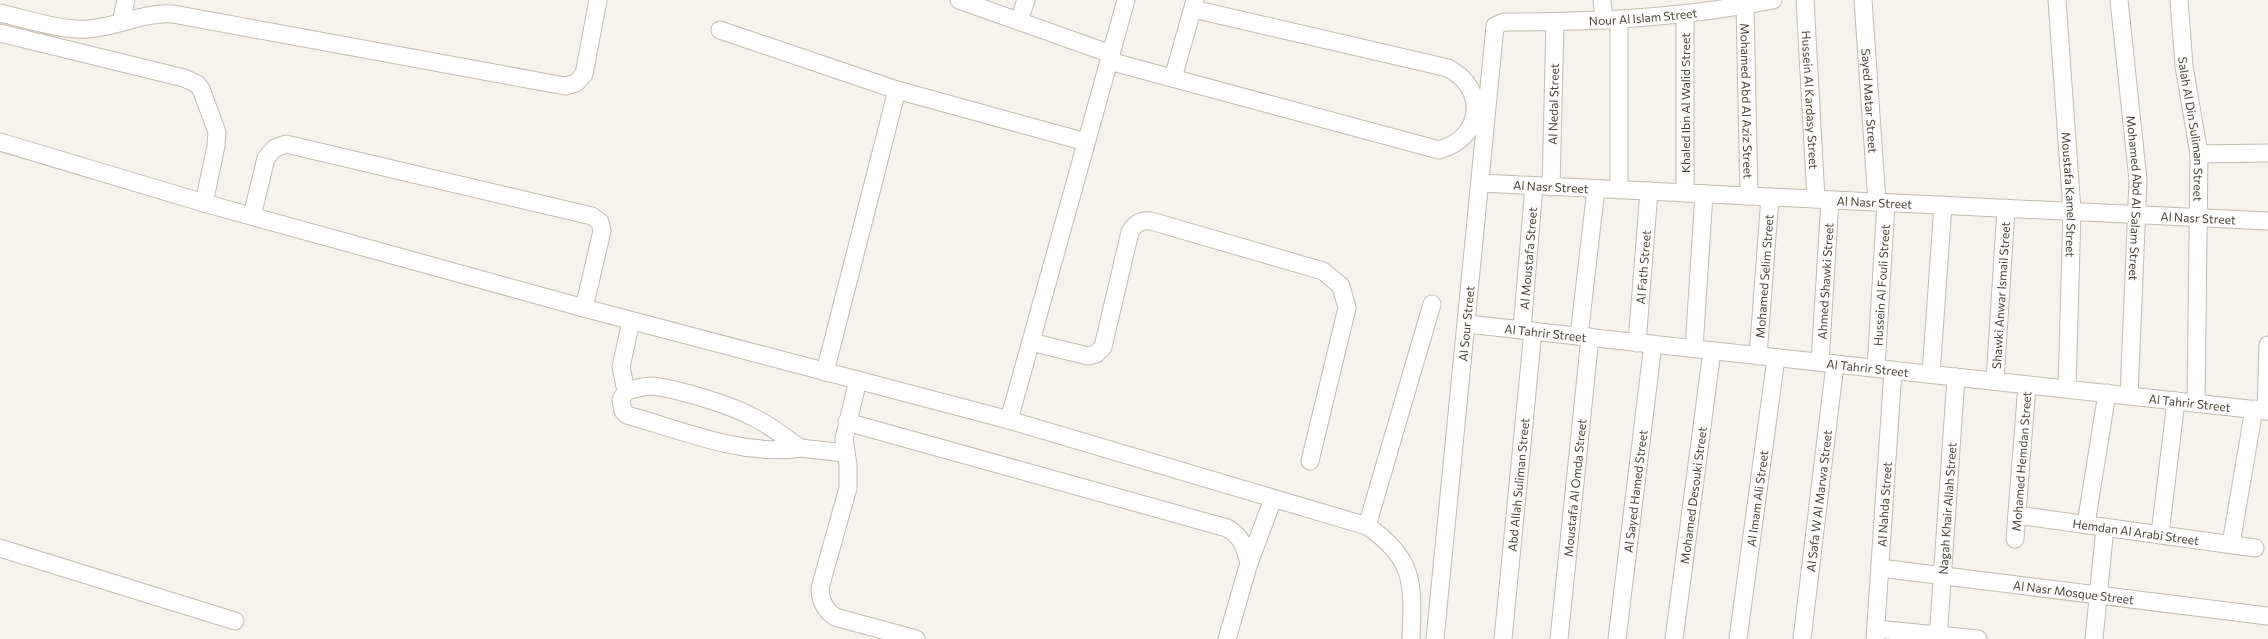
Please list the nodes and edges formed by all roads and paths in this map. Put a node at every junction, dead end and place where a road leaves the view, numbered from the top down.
1 (126, 0) edge
2 (598, 0) edge
3 (959, 0) edge
4 (1026, 0) edge
5 (1126, 0) edge
6 (1602, 0) edge
7 (1773, 0) edge
8 (1805, 0) edge
9 (1863, 0) edge
10 (2057, 0) edge
11 (2119, 0) edge
12 (2179, 0) edge
13 (1194, 4) edge
14 (1745, 6) junction
15 (1678, 10) edge
16 (0, 13) edge
17 (1612, 20) junction
18 (1019, 21) junction
19 (1555, 21) junction
20 (121, 22) junction
21 (1512, 22) joint
22 (720, 30) dead end
23 (0, 33) edge
24 (1110, 57) junction
25 (1173, 78) junction
26 (897, 90) junction
27 (0, 142) edge
28 (1086, 142) junction
29 (2268, 153) edge
30 (2199, 154) junction
31 (1481, 183) junction
32 (1534, 186) junction
33 (1551, 187) junction
34 (1596, 189) junction
35 (1618, 190) junction
36 (1649, 191) junction
37 (1684, 193) junction
38 (1704, 194) junction
39 (1749, 196) junction
40 (1770, 197) junction
41 (1823, 200) junction
42 (1881, 202) junction
43 (204, 203) junction
44 (1943, 205) junction
45 (2006, 208) junction
46 (2072, 211) junction
47 (2138, 215) junction
48 (252, 216) junction
49 (2199, 218) junction
50 (2268, 221) edge
51 (1432, 304) dead end
52 (584, 308) junction
53 (631, 321) junction
54 (1468, 324) junction
55 (1527, 330) junction
56 (1584, 337) junction
57 (1031, 342) junction
58 (1645, 343) junction
59 (2268, 345) edge
60 (1694, 348) junction
61 (1712, 351) junction
62 (1758, 356) junction
63 (1776, 358) junction
64 (1827, 363) junction
65 (1876, 368) junction
66 (1894, 370) junction
67 (825, 372) junction
68 (1930, 374) junction
69 (1956, 377) junction
70 (858, 380) junction
71 (1995, 381) junction
72 (2027, 385) junction
73 (2067, 389) junction
74 (626, 391) junction
75 (2107, 394) junction
76 (2129, 396) junction
77 (2176, 401) junction
78 (2196, 403) junction
79 (2263, 410) edge
80 (1009, 420) junction
81 (847, 422) junction
82 (800, 448) junction
83 (845, 453) junction
84 (1310, 461) dead end
85 (1273, 498) junction
86 (2017, 515) junction
87 (2086, 524) junction
88 (1367, 526) junction
89 (2105, 527) junction
90 (2160, 534) junction
91 (2015, 539) dead end
92 (2231, 544) junction
93 (0, 548) edge
94 (2255, 548) dead end
95 (1249, 563) junction
96 (1880, 568) junction
97 (1942, 576) junction
98 (2098, 595) junction
99 (2268, 616) edge
100 (235, 621) dead end
101 (1875, 634) edge
102 (1938, 637) edge
103 (916, 639) edge
104 (1227, 639) edge
105 (1411, 639) edge
106 (1435, 639) edge
107 (1503, 639) edge
108 (1559, 639) edge
109 (1617, 639) edge
110 (1674, 639) edge
111 (1738, 639) edge
112 (1802, 639) edge
113 (1978, 639) edge
114 (2094, 639) edge

1 - 20 street
2 - 20 street
3 - 18 street
4 - 18 street
5 - 24 street
6 - 17 street
7 - 14 street, Nour Al Islam Street
8 - 41 street, Hussein Al Kardasy Street
9 - 42 street, Sayed Matar Street
10 - 46 street, Moustafa Kamel Street
11 - 47 street, Mohamed Abd Al Salam Street
12 - 30 street, Salah Al Din Suliman Street
13 - 25 street
13 - 25 street
14 - 15 street, Nour Al Islam Street
14 - 39 street, Mohamed Abd Al Aziz Street
15 - 17 street, Nour Al Islam Street
15 - 37 street, Khaled Ibn Al Walid Street
16 - 20 street
17 - 19 street, Nour Al Islam Street
17 - 35 street
18 - 24 street
19 - 21 street, Nour Al Islam Street
19 - 33 street, Al Nedal Street
21 - 31 street, Al Sour Street
22 - 26 street
23 - 43 street
24 - 25 street
24 - 28 street
26 - 28 street
26 - 67 street
27 - 43 street
28 - 57 street
29 - 30 street
30 - 49 street, Salah Al Din Suliman Street
31 - 32 street, Al Nasr Street
31 - 54 street, Al Sour Street
32 - 33 street, Al Nasr Street
32 - 55 street, Al Moustafa Street
33 - 34 street, Al Nasr Street
34 - 35 street, Al Nasr Street
34 - 56 street, Moustafa Al Omda Street
35 - 36 street, Al Nasr Street
36 - 37 street, Al Nasr Street
36 - 58 street, Al Fath Street
37 - 38 street, Al Nasr Street
38 - 39 street, Al Nasr Street
38 - 60 street
39 - 40 street, Al Nasr Street
40 - 41 street, Al Nasr Street
40 - 62 street, Mohamed Selim Street
41 - 42 street, Al Nasr Street
41 - 64 street, Ahmed Shawki Street
42 - 44 street, Al Nasr Street
42 - 65 street, Hussein Al Fouli Street
43 - 48 street
44 - 45 street, Al Nasr Street
44 - 68 street
45 - 46 street, Al Nasr Street
45 - 71 street, Shawki Anwar Ismail Street
46 - 47 street, Al Nasr Street
46 - 73 street, Moustafa Kamel Street
47 - 49 street, Al Nasr Street
47 - 76 street, Mohamed Abd Al Salam Street
48 - 52 street
48 - 52 street
49 - 50 street, Al Nasr Street
49 - 78 street, Salah Al Din Suliman Street
51 - 88 street
52 - 53 street
53 - 67 street
53 - 74 street
54 - 55 street, Al Tahrir Street
54 - 106 street, Al Sour Street
55 - 56 street, Al Tahrir Street
55 - 107 street, Abd Allah Suliman Street
56 - 58 street, Al Tahrir Street
56 - 108 street, Moustafa Al Omda Street
57 - 80 street
57 - 84 street
58 - 60 street, Al Tahrir Street
58 - 109 street, Al Sayed Hamed Street
59 - 79 street
60 - 61 street, Al Tahrir Street
61 - 62 street, Al Tahrir Street
61 - 110 street, Mohamed Desouki Street
62 - 63 street, Al Tahrir Street
63 - 64 street, Al Tahrir Street
63 - 111 street, Al Imam Ali Street
64 - 65 street, Al Tahrir Street
64 - 112 street, Al Safa W Al Marwa Street
65 - 66 street, Al Tahrir Street
66 - 68 street, Al Tahrir Street
66 - 96 street, Al Nahda Street
67 - 70 street
68 - 69 street, Al Tahrir Street
69 - 71 street, Al Tahrir Street
69 - 97 street, Nagah Khair Allah Street
70 - 80 street
70 - 81 street
71 - 72 street, Al Tahrir Street
72 - 73 street, Al Tahrir Street
72 - 86 street, Mohamed Hemdan Street
73 - 75 street, Al Tahrir Street
74 - 82 street
74 - 82 street
75 - 76 street, Al Tahrir Street
75 - 87 street
76 - 77 street, Al Tahrir Street
77 - 78 street, Al Tahrir Street
77 - 90 street
78 - 79 street, Al Tahrir Street
79 - 92 street
80 - 85 street
81 - 83 street
81 - 95 street
82 - 83 street
83 - 103 street
85 - 88 street
85 - 95 street
86 - 87 street, Hemdan Al Arabi Street
86 - 91 street, Mohamed Hemdan Street
87 - 89 street, Hemdan Al Arabi Street
88 - 105 street
89 - 90 street, Hemdan Al Arabi Street
89 - 98 street
90 - 92 street, Hemdan Al Arabi Street
92 - 94 street, Hemdan Al Arabi Street
93 - 100 street
95 - 104 street
96 - 97 street, Al Nasr Mosque Street
96 - 101 street, Al Nahda Street
97 - 98 street, Al Nasr Mosque Street
97 - 102 street, Nagah Khair Allah Street
98 - 99 street, Al Nasr Mosque Street
98 - 114 street
101 - 102 street
102 - 113 street

